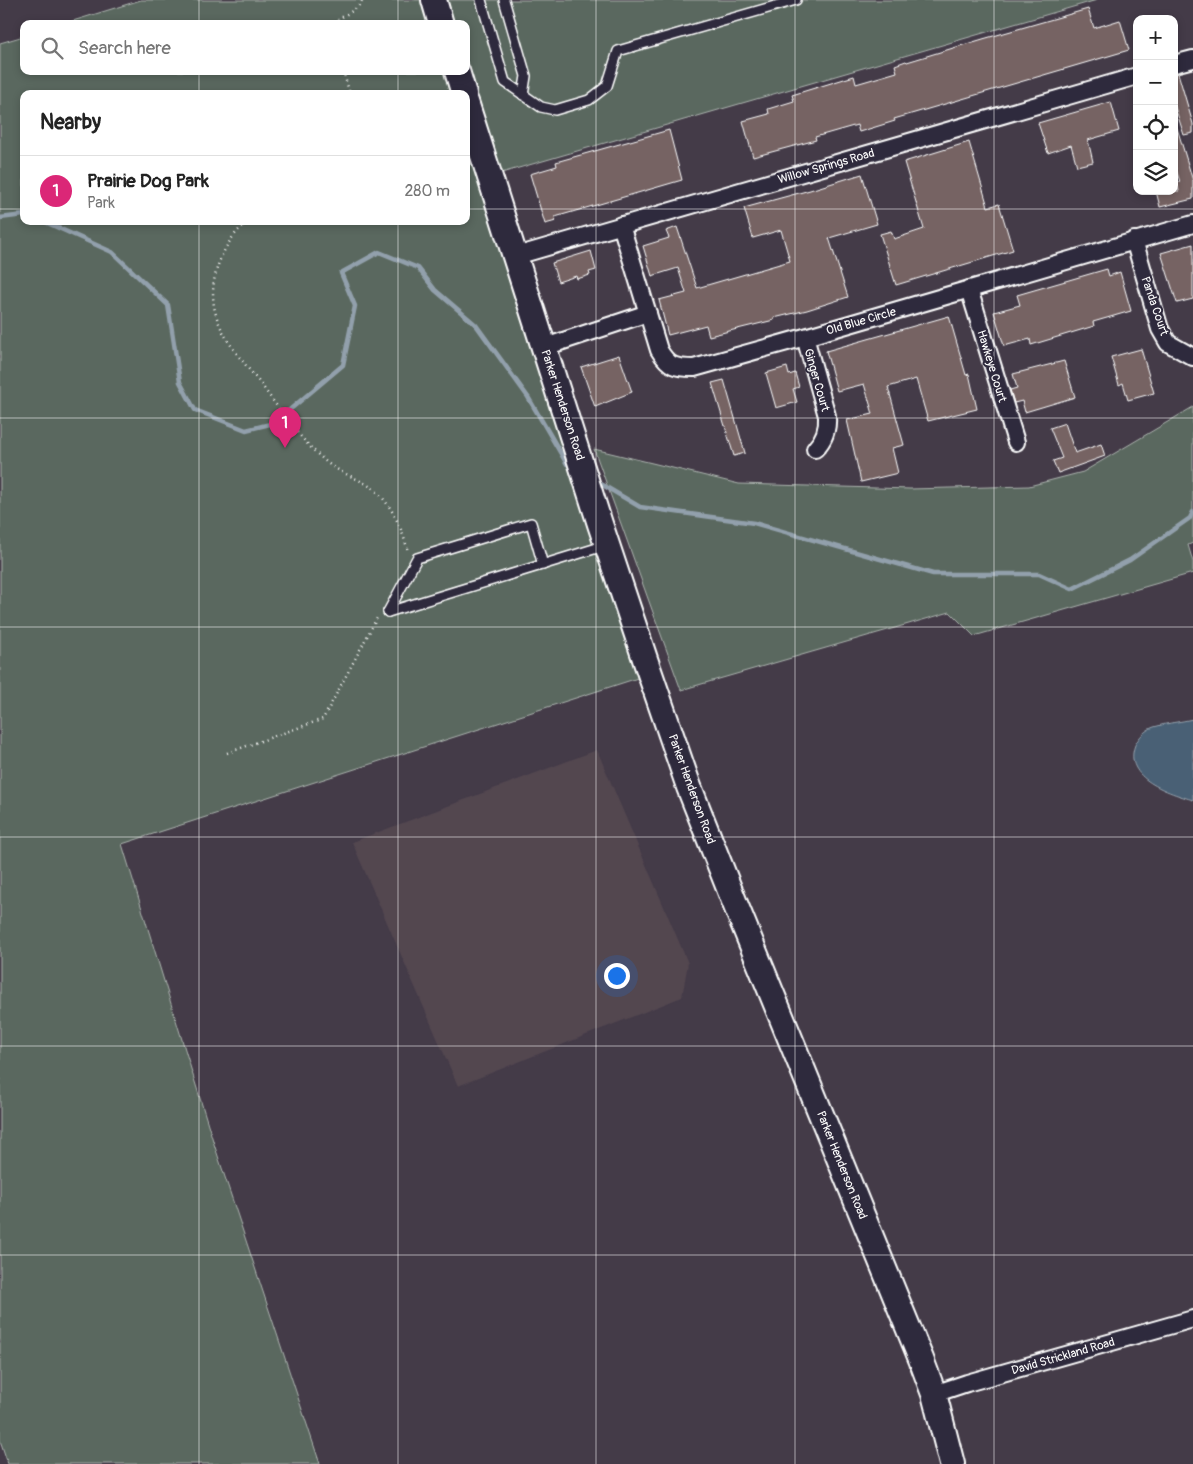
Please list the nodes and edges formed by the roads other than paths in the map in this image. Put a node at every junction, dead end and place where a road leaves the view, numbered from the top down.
1 (434, 0) edge
2 (481, 0) edge
3 (504, 0) edge
4 (796, 0) edge
5 (440, 20) edge
6 (1193, 59) edge
7 (1178, 63) edge
8 (457, 75) edge
9 (1133, 77) edge
10 (463, 90) edge
11 (523, 95) junction
12 (470, 114) edge
13 (1193, 224) edge
14 (621, 225) junction
15 (1134, 240) junction
16 (516, 256) junction
17 (969, 289) junction
18 (648, 313) junction
19 (805, 338) junction
20 (545, 347) junction
21 (1193, 358) edge
22 (1016, 442) dead end
23 (816, 449) dead end
24 (604, 535) junction
25 (543, 565) junction
26 (1193, 1319) edge
27 (934, 1394) junction
28 (952, 1464) edge

1 - 5 street
2 - 11 lane
3 - 11 lane
4 - 11 lane
6 - 7 street
8 - 10 street
9 - 14 street, Willow Springs Road
12 - 16 street, Parker Henderson Road
13 - 15 street, Old Blue Circle
14 - 16 street, Willow Springs Road
14 - 18 street, Old Blue Circle
15 - 17 street, Old Blue Circle
15 - 21 street, Panda Court
16 - 20 street, Parker Henderson Road
17 - 19 street, Old Blue Circle
17 - 22 street, Hawkeye Court
18 - 19 street, Old Blue Circle
18 - 20 street
19 - 23 street, Ginger Court
20 - 24 street, Parker Henderson Road
24 - 25 lane
24 - 27 street, Parker Henderson Road
25 - 25 lane
26 - 27 street, David Strickland Road
27 - 28 street, Parker Henderson Road

